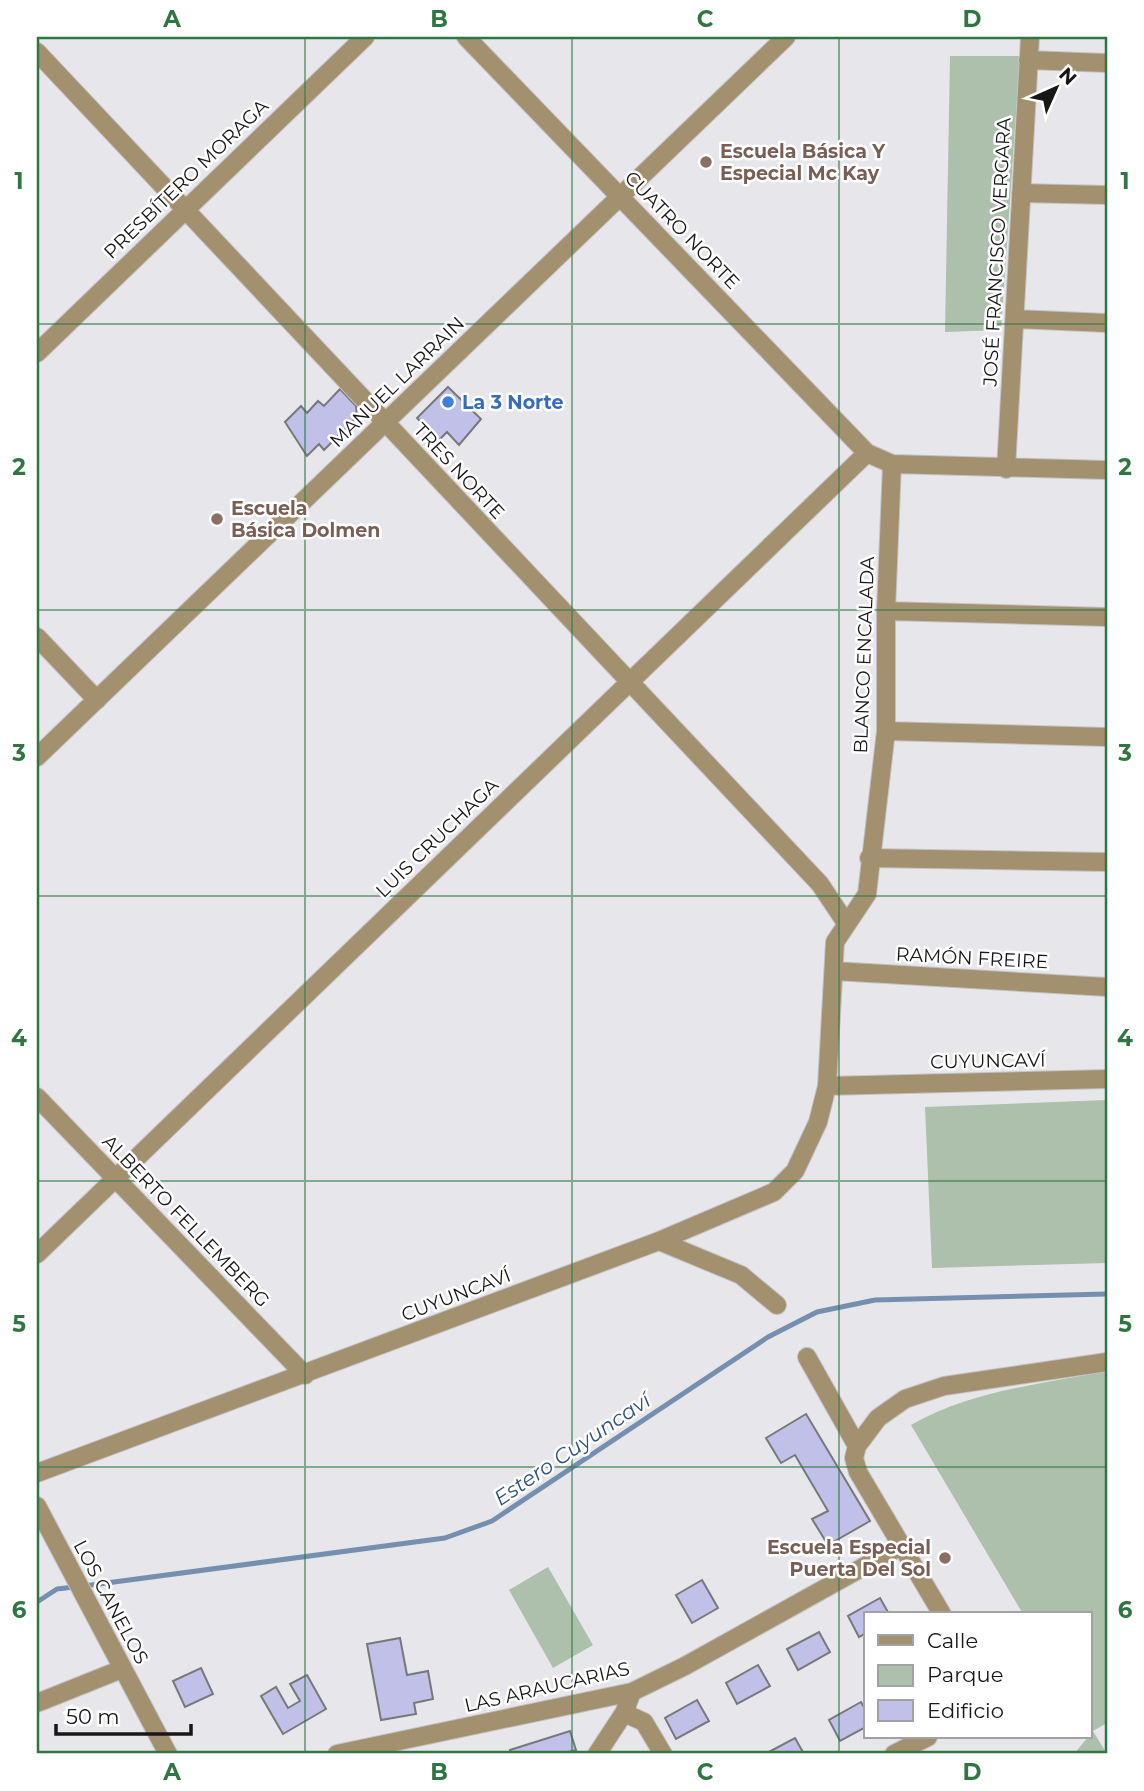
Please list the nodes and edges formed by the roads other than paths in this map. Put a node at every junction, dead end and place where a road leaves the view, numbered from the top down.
1 (365, 37) edge
2 (466, 37) edge
3 (786, 37) edge
4 (1030, 37) edge
5 (37, 52) edge
6 (1028, 60) junction
7 (1107, 63) edge
8 (1021, 193) junction
9 (1107, 195) edge
10 (621, 196) junction
11 (184, 208) junction
12 (1015, 319) junction
13 (1107, 323) edge
14 (37, 353) edge
15 (385, 423) junction
16 (867, 453) junction
17 (892, 464) junction
18 (1006, 469) junction
19 (1107, 470) edge
20 (886, 611) junction
21 (1107, 617) edge
22 (37, 637) edge
23 (629, 682) junction
24 (97, 700) junction
25 (886, 731) junction
26 (1107, 737) edge
27 (37, 757) edge
28 (869, 858) junction
29 (1107, 862) edge
30 (846, 923) junction
31 (834, 971) junction
32 (1107, 987) edge
33 (1107, 1079) edge
34 (827, 1086) junction
35 (37, 1097) edge
36 (116, 1178) junction
37 (659, 1241) junction
38 (37, 1254) edge
39 (777, 1305) dead end
40 (807, 1357) dead end
41 (1107, 1362) edge
42 (305, 1375) junction
43 (857, 1446) junction
44 (37, 1473) edge
45 (37, 1506) edge
46 (901, 1546) junction
47 (941, 1612) edge
48 (122, 1669) junction
49 (632, 1692) junction
50 (37, 1703) edge
51 (624, 1713) junction
52 (926, 1738) edge
53 (168, 1754) edge
54 (337, 1754) edge
55 (597, 1754) edge
56 (663, 1754) edge
57 (894, 1754) edge

1 - 11 street, PRESBÍTERO MORAGA
2 - 10 street, CUATRO NORTE
3 - 10 street, MANUEL LARRAIN
4 - 6 street, JOSÉ FRANCISCO VERGARA
5 - 11 street, TRES NORTE
6 - 7 street
6 - 8 street, JOSÉ FRANCISCO VERGARA
8 - 9 street
8 - 12 street, JOSÉ FRANCISCO VERGARA
10 - 15 street, MANUEL LARRAIN
10 - 16 street, CUATRO NORTE
11 - 14 street, PRESBÍTERO MORAGA
11 - 15 street, TRES NORTE
12 - 13 street
12 - 18 street, JOSÉ FRANCISCO VERGARA
15 - 23 street, TRES NORTE
15 - 24 street, MANUEL LARRAIN
16 - 17 street
16 - 23 street, LUIS CRUCHAGA
17 - 18 street
17 - 20 street, BLANCO ENCALADA
18 - 19 street
20 - 21 street
20 - 25 street, BLANCO ENCALADA
22 - 24 street
23 - 30 street, TRES NORTE
23 - 36 street, LUIS CRUCHAGA
24 - 27 street, MANUEL LARRAIN
25 - 26 street
25 - 28 street, BLANCO ENCALADA
28 - 29 street
28 - 30 street, BLANCO ENCALADA
30 - 31 street, CUYUNCAVÍ
31 - 32 street, RAMÓN FREIRE
31 - 34 street, CUYUNCAVÍ
33 - 34 street, CUYUNCAVÍ
34 - 37 street, CUYUNCAVÍ
35 - 36 street, ALBERTO FELLEMBERG
36 - 38 street, LUIS CRUCHAGA
36 - 42 street, ALBERTO FELLEMBERG
37 - 39 street
37 - 42 street, CUYUNCAVÍ
40 - 43 street
41 - 43 street
42 - 44 street, CUYUNCAVÍ
43 - 46 street
45 - 48 street, LOS CANELOS
46 - 47 street
46 - 49 street, LAS ARAUCARIAS
48 - 50 street
48 - 53 street, LOS CANELOS
49 - 51 street
49 - 54 street, LAS ARAUCARIAS
51 - 55 street
51 - 56 street
52 - 57 street

